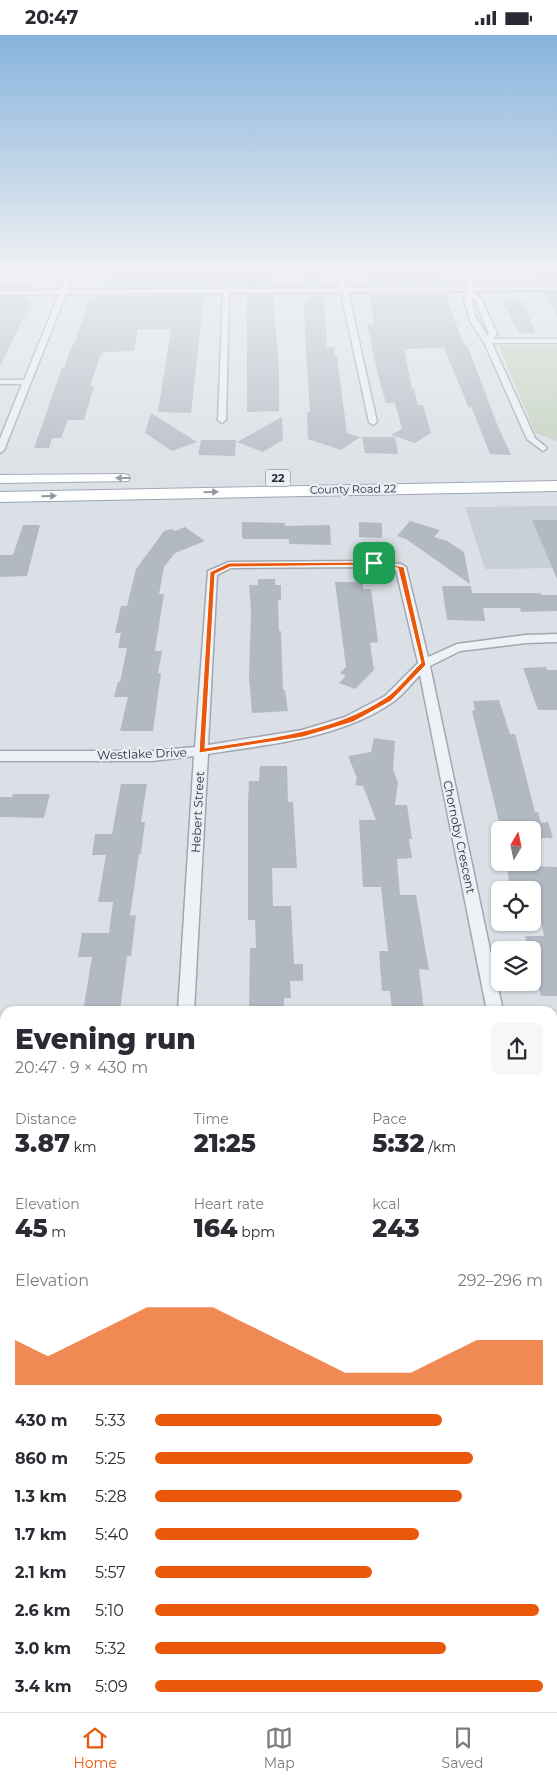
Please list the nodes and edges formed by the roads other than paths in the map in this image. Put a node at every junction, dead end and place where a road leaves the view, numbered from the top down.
1 (42, 344) edge
2 (224, 344) edge
3 (355, 344) edge
4 (488, 344) edge
5 (0, 382) edge
6 (27, 382) junction
7 (222, 420) dead end
8 (373, 422) dead end
9 (543, 448) dead end
10 (0, 450) edge
11 (557, 476) edge
12 (135, 478) dead end
13 (234, 478) dead end
14 (0, 479) edge
15 (557, 486) edge
16 (0, 497) edge
17 (557, 638) edge
18 (424, 664) junction
19 (202, 751) junction
20 (0, 756) edge
21 (186, 1006) edge
22 (494, 1006) edge

1 - 6 street
2 - 7 street
3 - 8 street
4 - 9 street
5 - 6 street
6 - 10 street
11 - 13 main road, County Road 22 / 22
12 -> 14 main road
16 -> 15 main road, County Road 22 / 22
17 - 18 street, Westlake Drive
18 - 19 street, Westlake Drive
18 - 19 street, Hebert Street
18 - 22 street, Chornoby Crescent
19 - 20 street, Westlake Drive
19 - 21 street, Hebert Street

